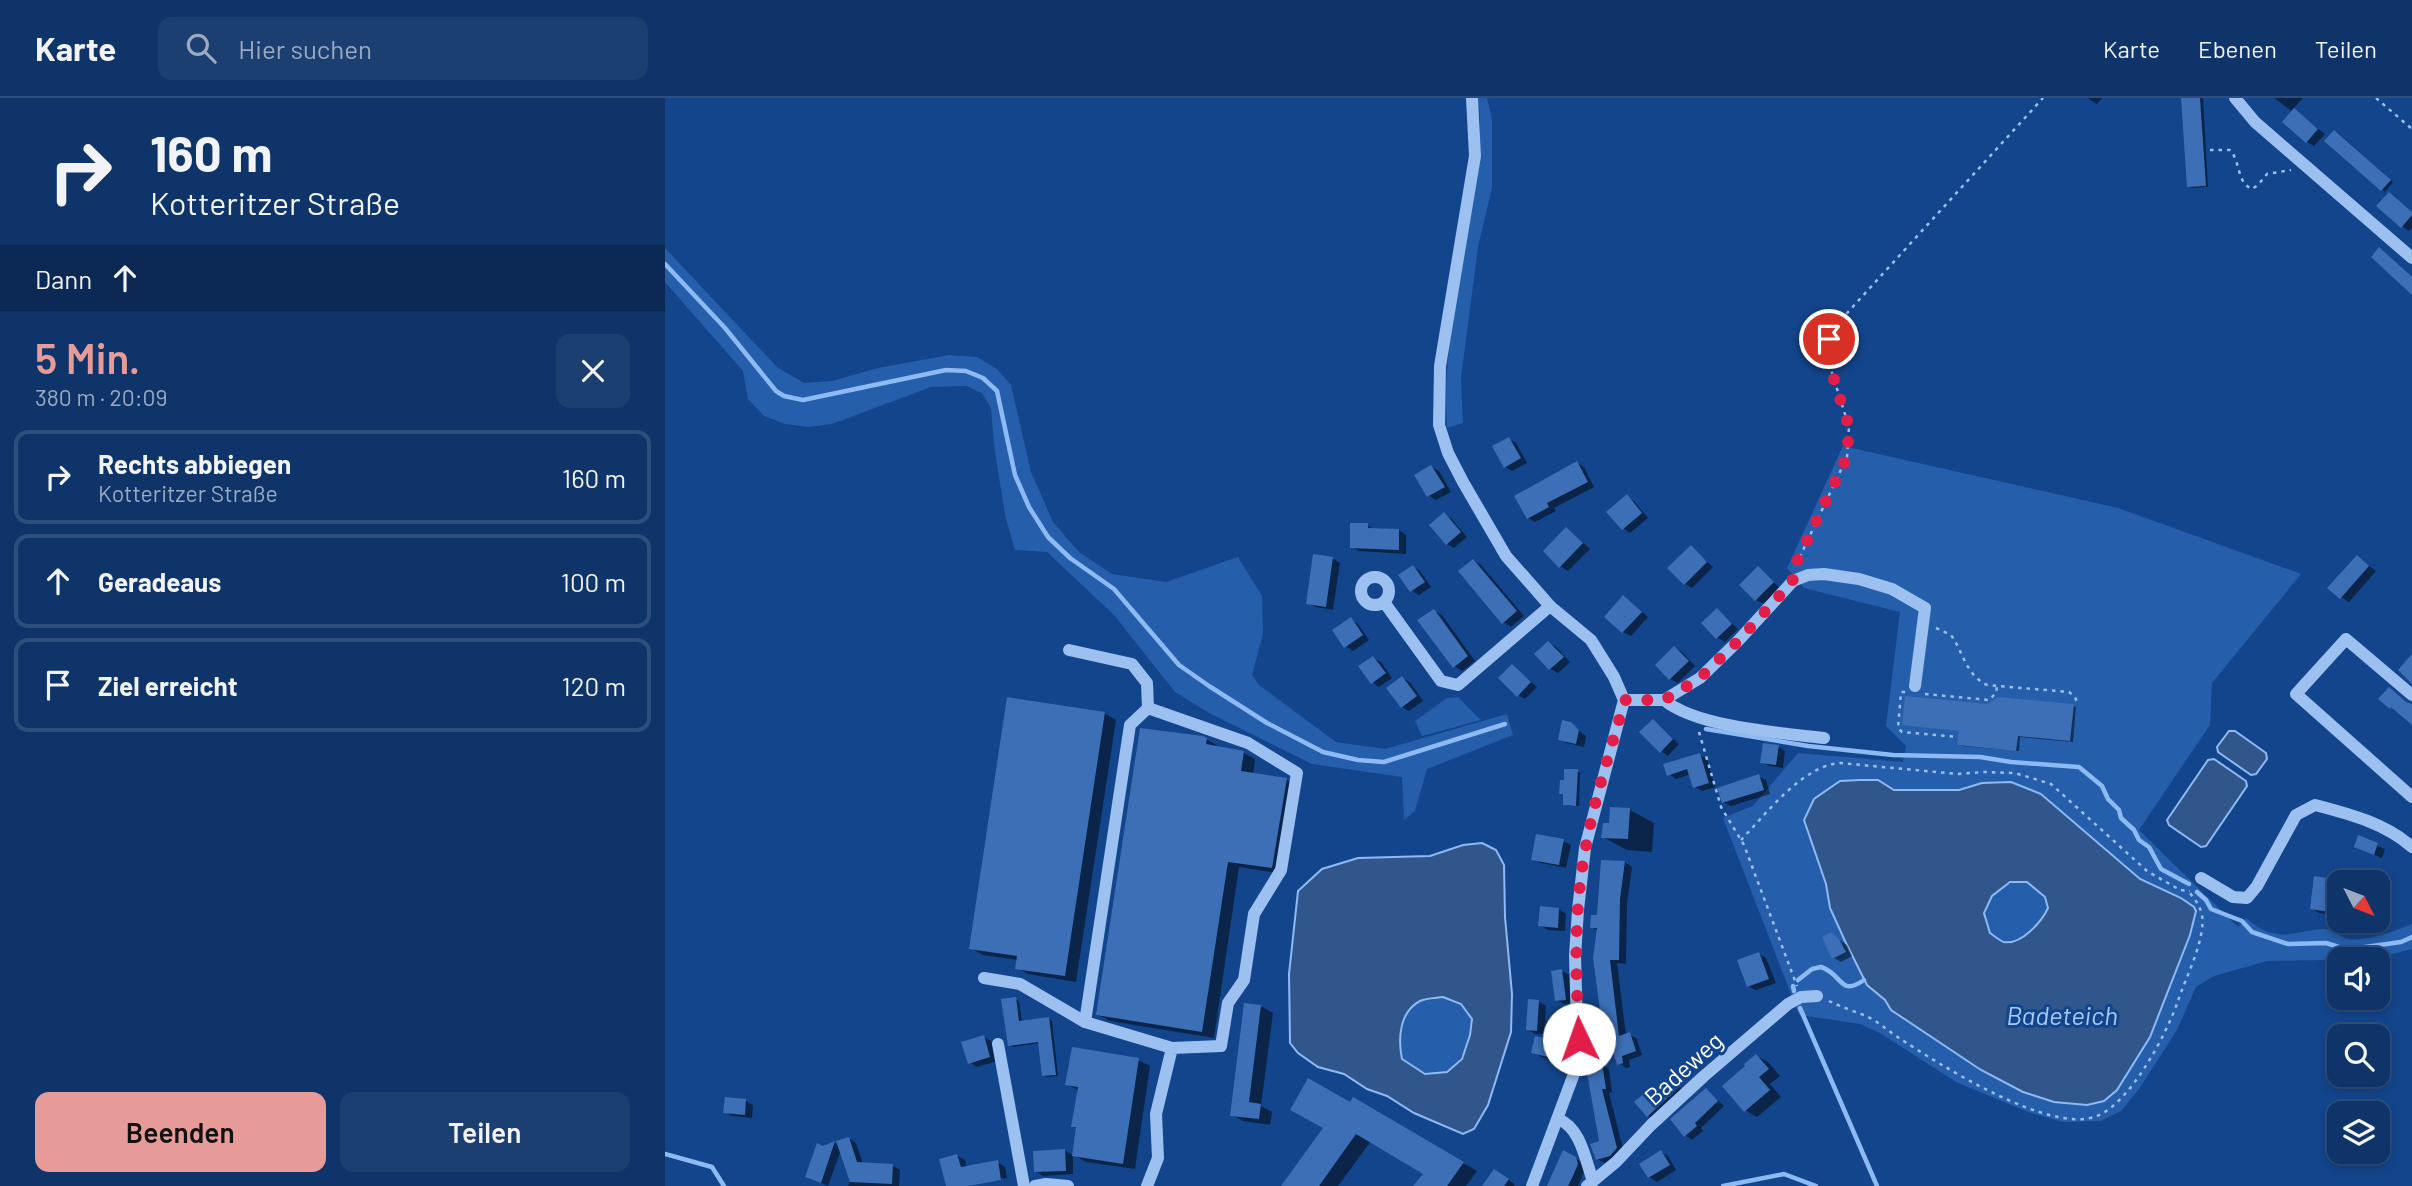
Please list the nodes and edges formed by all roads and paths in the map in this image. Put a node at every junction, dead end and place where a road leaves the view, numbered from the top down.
1 (1472, 98) edge
2 (2043, 98) edge
3 (2235, 98) edge
4 (2376, 98) edge
5 (2412, 129) edge
6 (2210, 150) dead end
7 (2302, 162) junction
8 (2412, 258) edge
9 (1793, 581) junction
10 (1384, 602) dead end
11 (1550, 606) junction
12 (1923, 625) junction
13 (1069, 650) dead end
14 (1916, 686) dead end
15 (1997, 686) junction
16 (2412, 695) edge
17 (1625, 700) junction
18 (1664, 700) junction
19 (2078, 705) dead end
20 (1147, 708) junction
21 (1695, 716) junction
22 (1958, 737) dead end
23 (1824, 738) dead end
24 (2412, 797) edge
25 (1741, 839) junction
26 (2412, 847) edge
27 (2201, 878) joint
28 (2189, 892) junction
29 (984, 978) dead end
30 (1817, 996) joint
31 (1801, 998) junction
32 (1086, 1022) junction
33 (998, 1044) dead end
34 (1171, 1048) junction
35 (1558, 1119) junction
36 (1590, 1184) edge
37 (1024, 1186) edge
38 (1035, 1186) edge
39 (1069, 1186) edge
40 (1147, 1186) edge
41 (1532, 1186) edge

1 - 11 street
2 - 9 path
3 - 7 street
4 - 5 path
6 - 7 path
7 - 8 street
9 - 12 street
9 - 18 street
10 - 11 street
11 - 17 street
12 - 14 street
12 - 15 path
13 - 20 street
15 - 19 path
15 - 22 path
16 - 24 street
17 - 18 street
17 - 35 street
18 - 21 street
20 - 32 street
20 - 34 street
21 - 23 street
21 - 25 path
25 - 28 path
25 - 31 path
26 - 27 street
27 - 28 path
28 - 30 path
29 - 32 street
30 - 31 street, Badeweg
31 - 36 street, Badeweg
32 - 34 street
33 - 37 street
34 - 40 street
35 - 36 street
35 - 41 street
38 - 39 street

